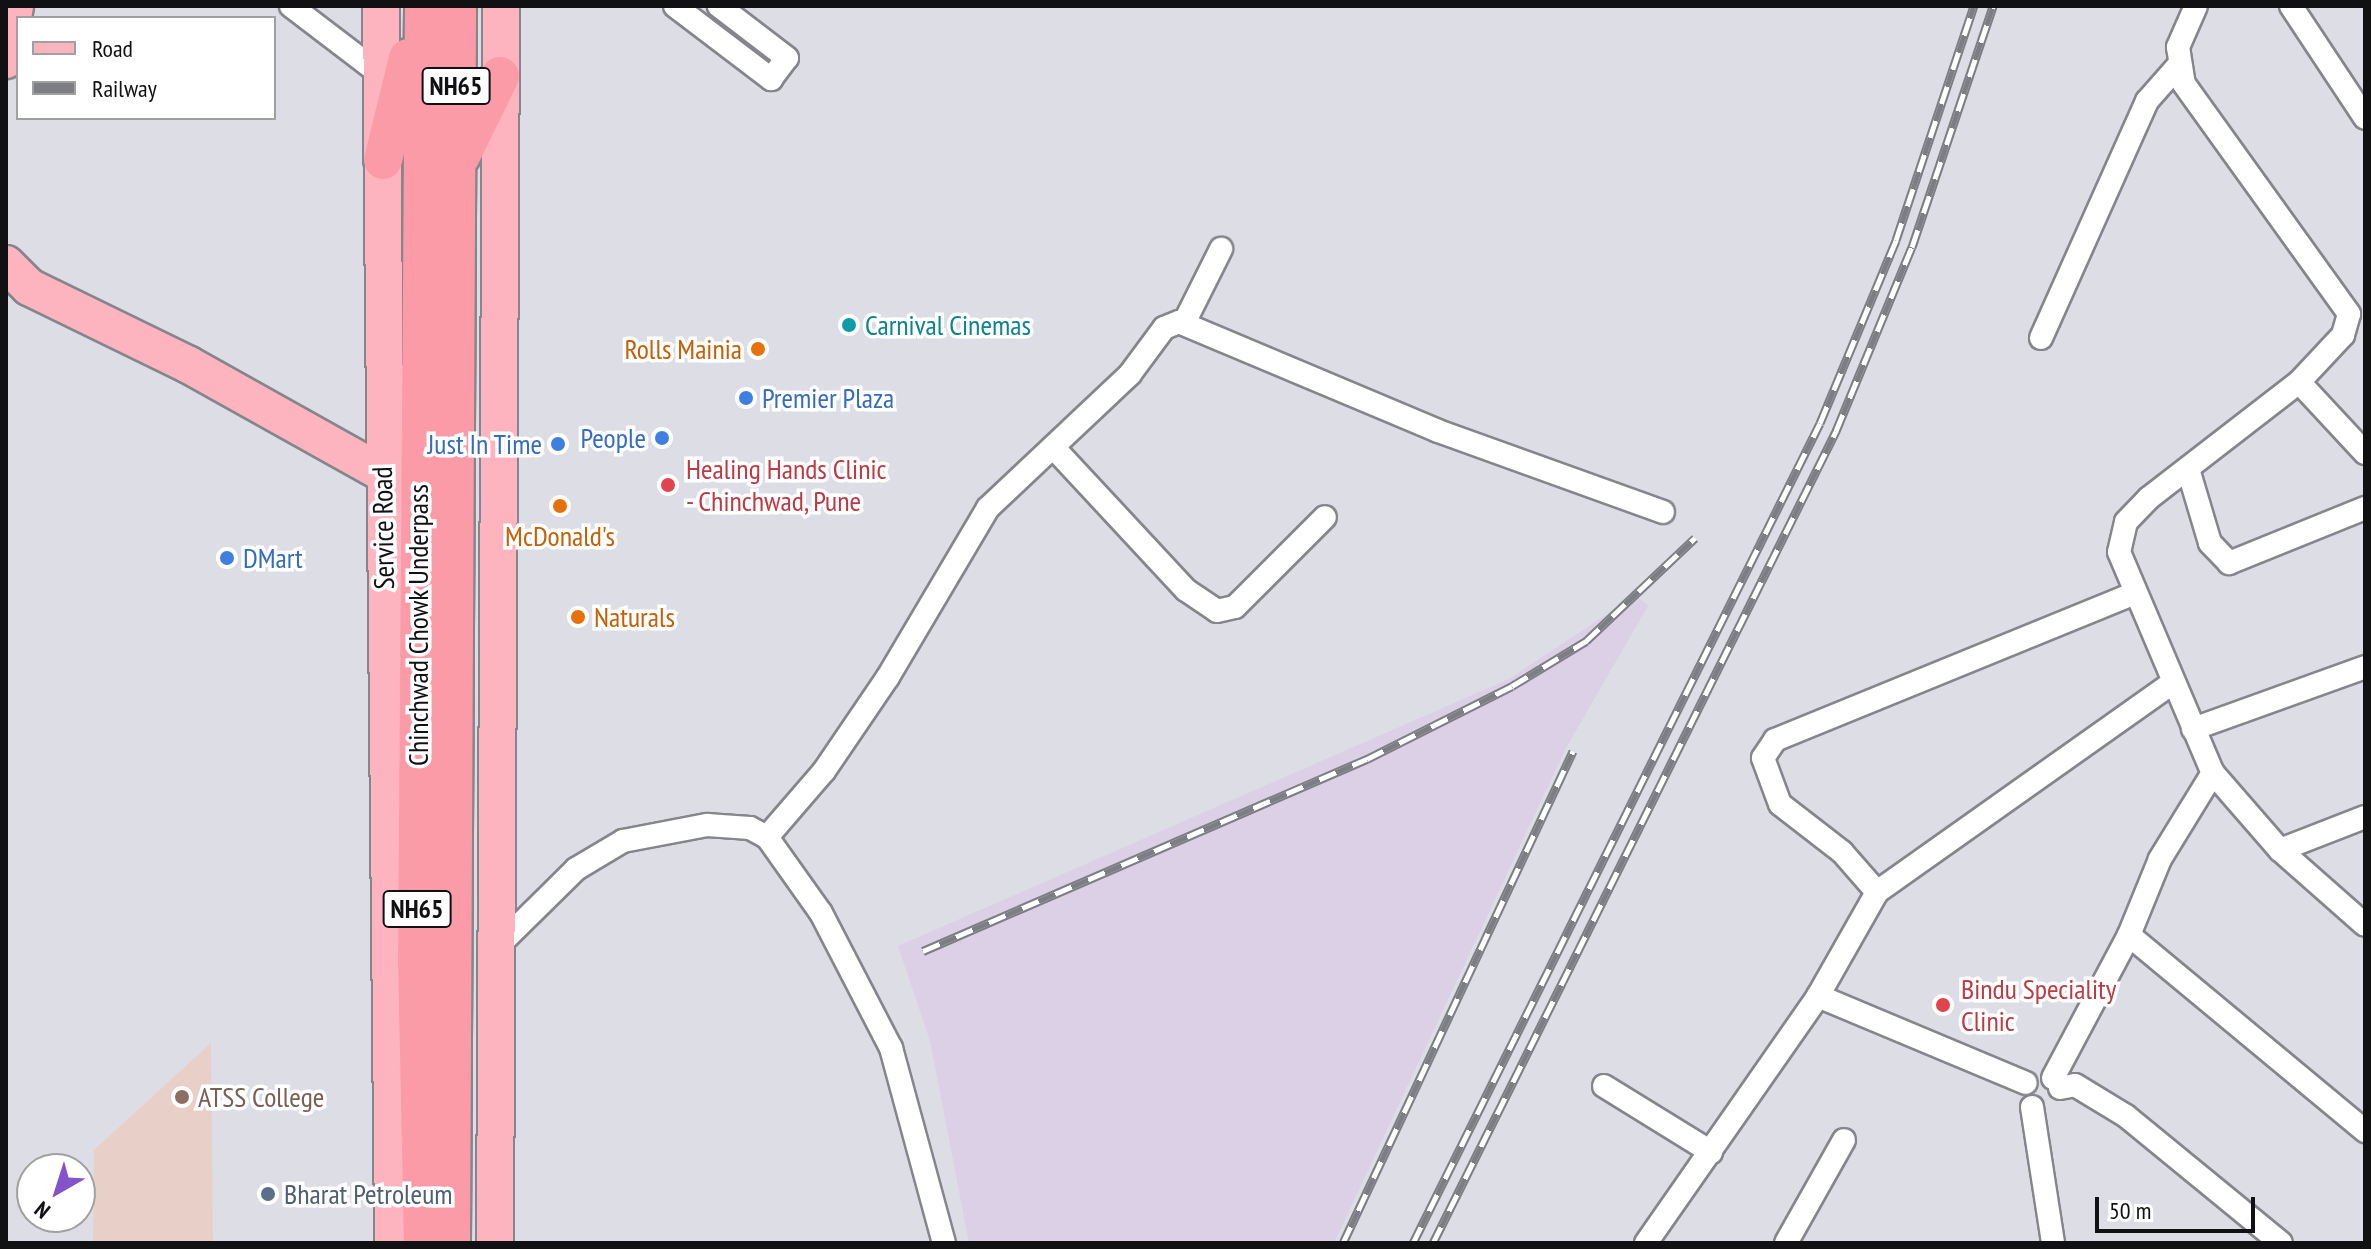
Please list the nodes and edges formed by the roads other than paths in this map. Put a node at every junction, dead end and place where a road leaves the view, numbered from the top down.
1 (15, 6) edge
2 (291, 6) edge
3 (381, 6) edge
4 (423, 6) edge
5 (457, 6) edge
6 (501, 6) edge
7 (675, 6) edge
8 (719, 6) edge
9 (2196, 6) edge
10 (2291, 6) edge
11 (7, 50) edge
12 (2177, 67) junction
13 (383, 76) junction
14 (500, 76) junction
15 (2365, 118) edge
16 (383, 160) junction
17 (456, 166) junction
18 (1221, 249) dead end
19 (6, 264) edge
20 (1184, 323) junction
21 (2041, 338) dead end
22 (2299, 382) junction
23 (1053, 447) junction
24 (2365, 453) edge
25 (2188, 469) junction
26 (382, 473) junction
27 (2365, 508) edge
28 (1663, 512) dead end
29 (1325, 517) dead end
30 (2133, 594) junction
31 (2365, 667) edge
32 (2172, 683) junction
33 (2193, 729) junction
34 (2213, 773) junction
35 (2365, 817) edge
36 (767, 837) junction
37 (2280, 850) junction
38 (1877, 892) junction
39 (2365, 925) edge
40 (2129, 935) junction
41 (496, 948) junction
42 (1818, 996) junction
43 (2026, 1083) junction
44 (2056, 1083) junction
45 (1604, 1086) dead end
46 (2032, 1107) junction
47 (2365, 1131) edge
48 (1844, 1140) dead end
49 (1711, 1152) junction
50 (393, 1243) edge
51 (423, 1243) edge
52 (451, 1243) edge
53 (495, 1243) edge
54 (944, 1243) edge
55 (1646, 1243) edge
56 (1786, 1243) edge
57 (2053, 1243) edge
58 (2281, 1243) edge

1 - 11 main road
2 - 13 street
3 - 13 main road, Service Road
4 - 16 highway
4 - 51 highway, Chinchwad Chowk Underpass / NH65
5 - 17 highway, NH65
6 - 14 main road
7 - 8 street
9 - 12 street
10 - 15 street
12 - 21 street
12 - 22 street
13 - 16 main road, Service Road
14 - 17 highway
14 - 41 main road
16 - 26 main road, Service Road
17 - 52 highway, Chinchwad Chowk Underpass / NH65
18 - 20 street
19 - 26 main road
20 - 23 street
20 - 28 street
22 - 24 street
22 - 25 street
23 - 29 street
23 - 36 street
25 - 27 street
25 - 30 street
26 - 50 main road, Service Road
30 - 32 street
30 - 38 street
31 - 33 street
32 - 33 street
32 - 38 street
33 - 34 street
34 - 37 street
34 - 40 street
35 - 37 street
36 - 41 street
36 - 54 street
37 - 39 street
38 - 42 street
40 - 44 street
40 - 47 street
41 - 53 main road
42 - 43 street
42 - 49 street
43 - 44 street
43 - 46 street
44 - 46 street
44 - 58 street
45 - 49 street
46 - 57 street
48 - 56 street
49 - 55 street

